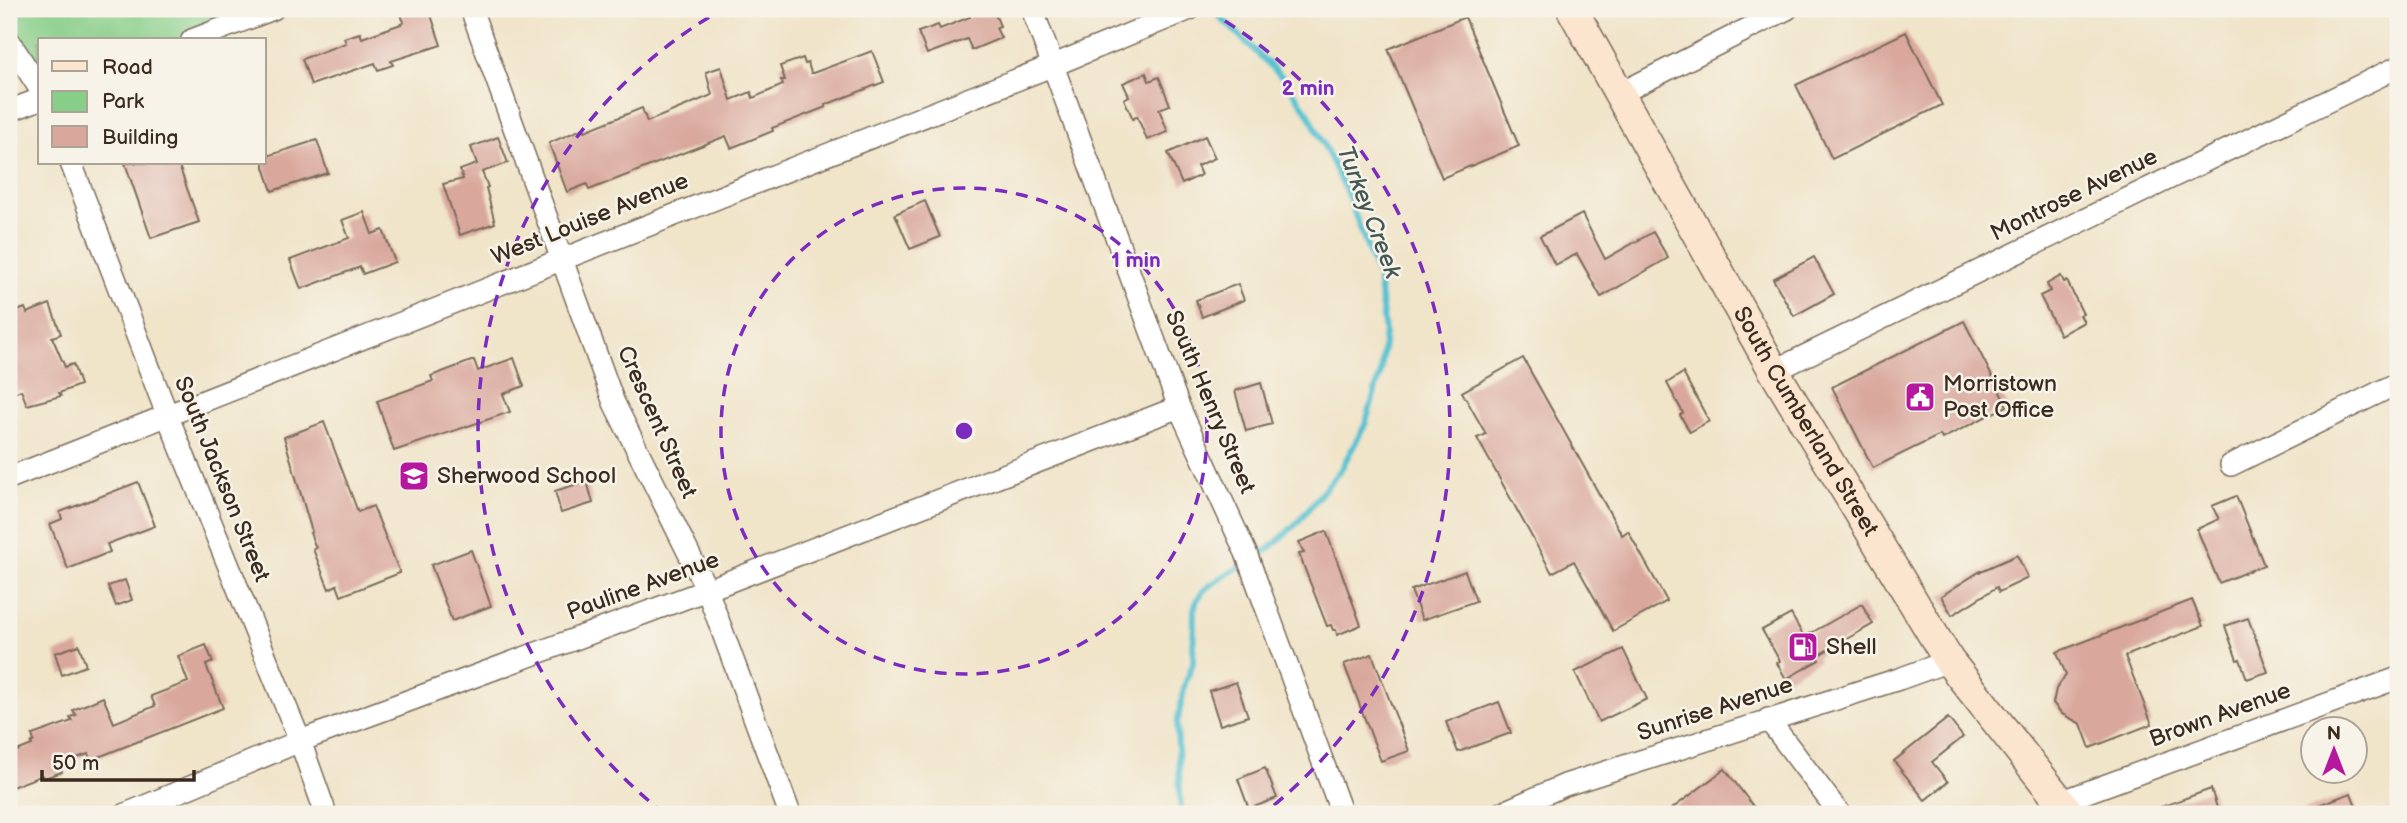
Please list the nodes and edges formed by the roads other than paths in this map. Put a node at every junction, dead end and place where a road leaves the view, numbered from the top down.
1 (273, 9) edge
2 (471, 9) edge
3 (1032, 9) edge
4 (1190, 9) edge
5 (1573, 9) edge
6 (1787, 9) edge
7 (197, 38) edge
8 (9, 41) edge
9 (1054, 65) junction
10 (2398, 67) edge
11 (38, 86) edge
12 (1621, 93) junction
13 (38, 100) edge
14 (9, 111) edge
15 (71, 164) edge
16 (562, 258) junction
17 (1774, 372) junction
18 (2398, 383) edge
19 (1179, 408) junction
20 (168, 416) junction
21 (2231, 465) dead end
22 (9, 478) edge
23 (707, 590) junction
24 (1949, 661) junction
25 (2398, 678) edge
26 (1768, 719) junction
27 (300, 741) junction
28 (2065, 808) edge
29 (126, 814) edge
30 (326, 814) edge
31 (790, 814) edge
32 (1342, 814) edge
33 (1499, 814) edge
34 (1840, 814) edge

1 - 7 street
2 - 16 street, Crescent Street
3 - 9 street, South Henry Street
4 - 9 street, West Louise Avenue
5 - 12 main road, South Cumberland Street
6 - 12 street
8 - 11 street
9 - 16 street, West Louise Avenue
9 - 19 street, South Henry Street
10 - 17 street, Montrose Avenue
12 - 17 main road, South Cumberland Street
13 - 14 street
15 - 20 street, South Jackson Street
16 - 20 street, West Louise Avenue
16 - 23 street, Crescent Street
17 - 24 main road, South Cumberland Street
18 - 21 street
19 - 23 street, Pauline Avenue
19 - 32 street, South Henry Street
20 - 22 street, West Louise Avenue
20 - 27 street, South Jackson Street
23 - 27 street, Pauline Avenue
23 - 31 street, Crescent Street
24 - 26 street, Sunrise Avenue
24 - 28 main road, South Cumberland Street
25 - 28 street, Brown Avenue
26 - 33 street, Sunrise Avenue
26 - 34 street
27 - 29 street, Pauline Avenue
27 - 30 street, South Jackson Street

